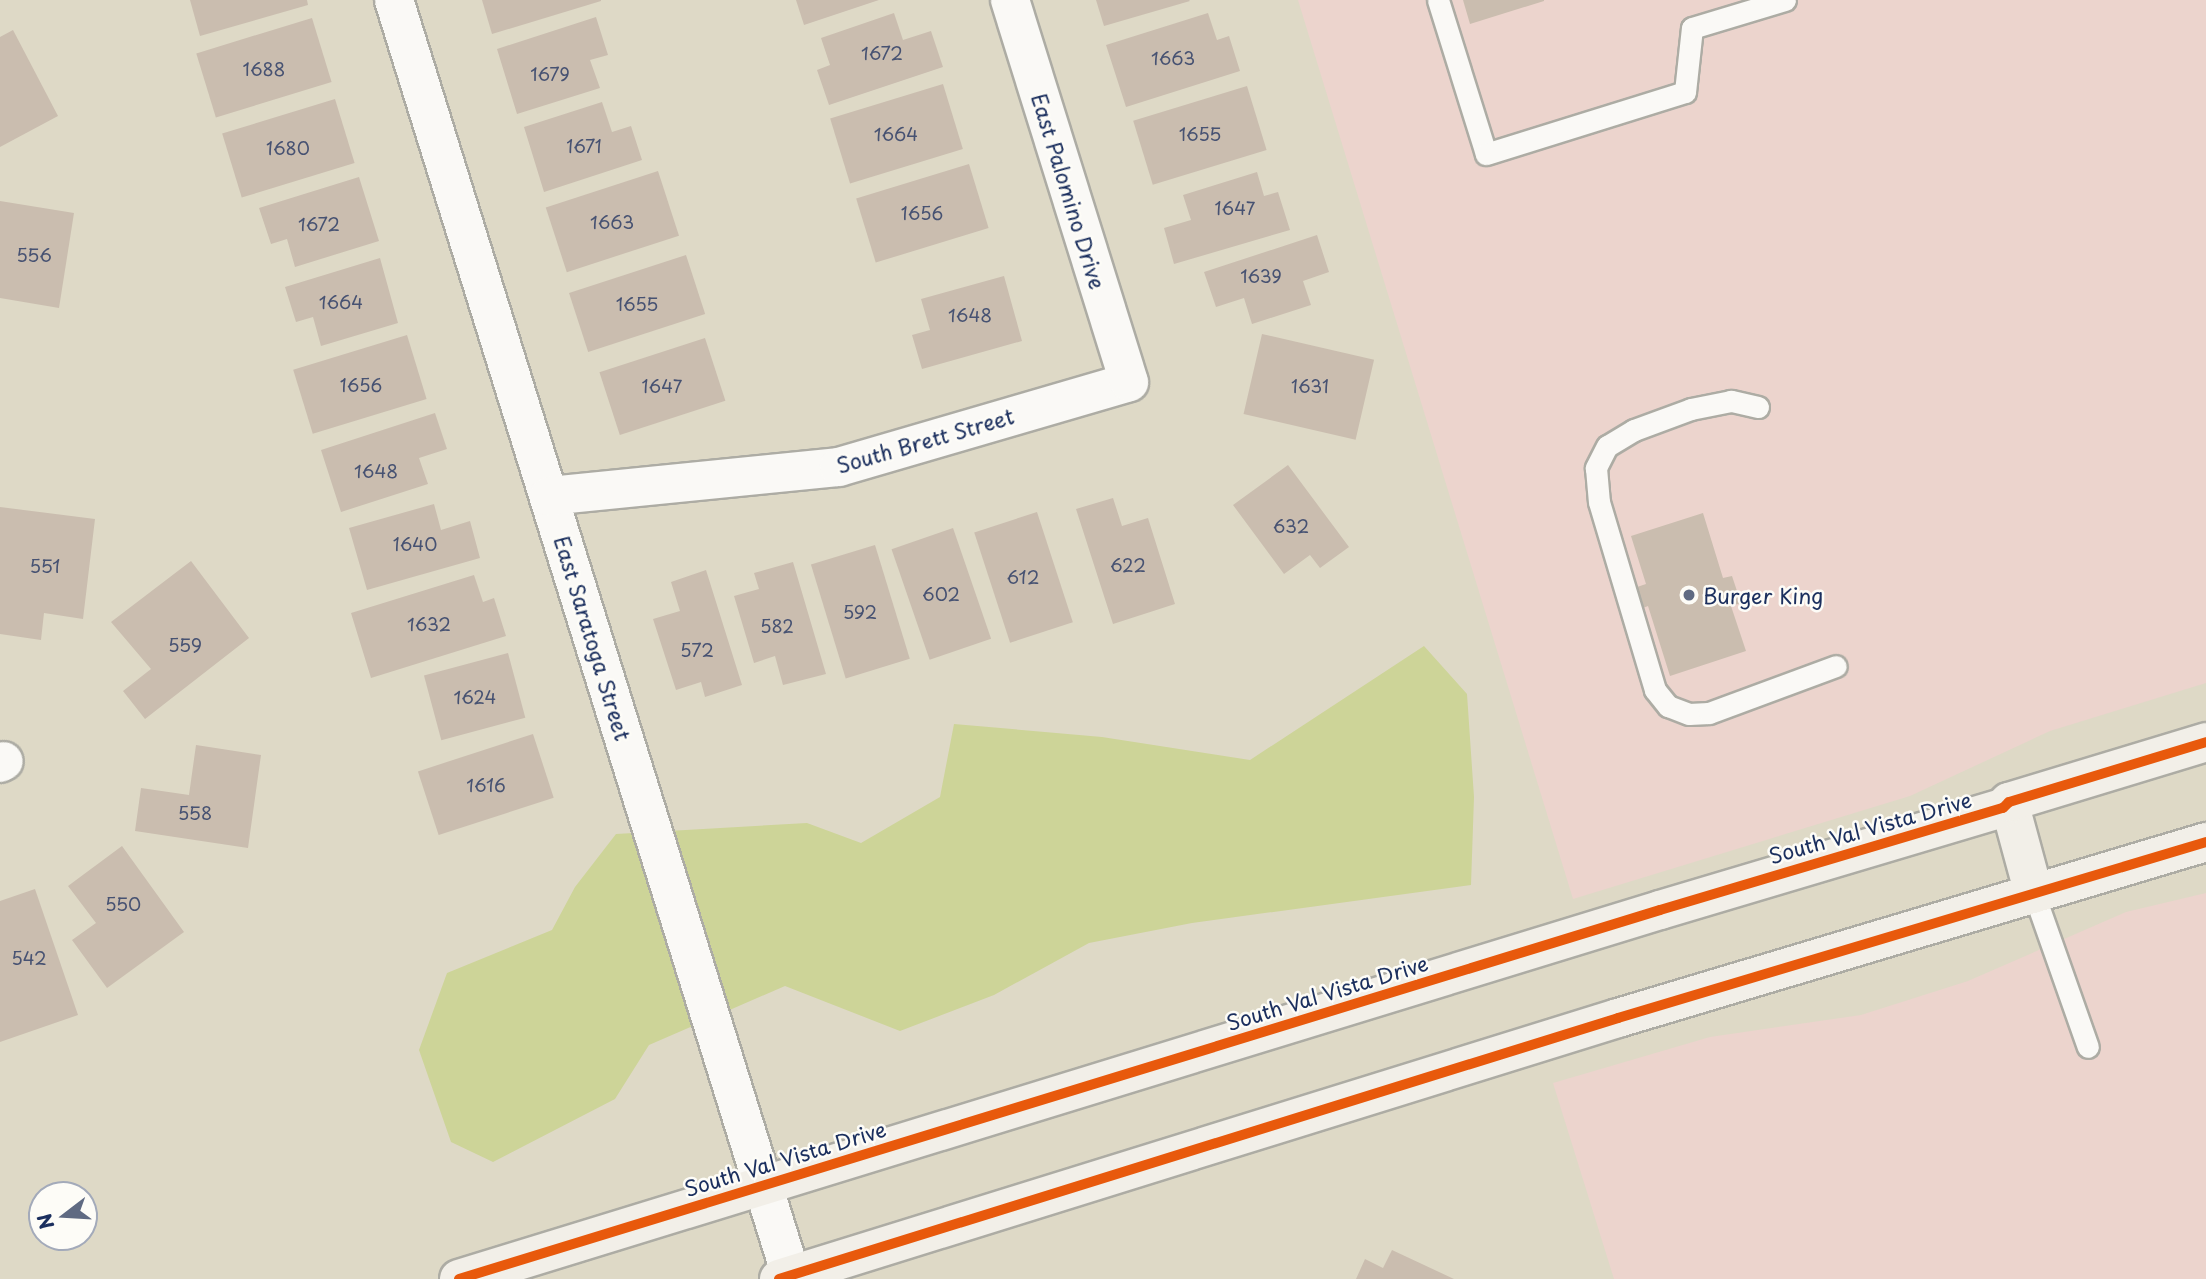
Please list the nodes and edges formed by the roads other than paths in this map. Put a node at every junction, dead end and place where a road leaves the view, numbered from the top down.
1 (394, 0) edge
2 (1010, 0) edge
3 (1438, 0) edge
4 (1785, 0) edge
5 (1129, 382) joint
6 (1758, 407) dead end
7 (549, 496) junction
8 (1836, 666) dead end
9 (2206, 742) edge
10 (2009, 802) junction
11 (2206, 842) edge
12 (2034, 894) junction
13 (2088, 1047) dead end
14 (762, 1185) junction
15 (787, 1278) edge
16 (459, 1279) edge

1 - 7 street, East Saratoga Street
2 - 5 street, East Palomino Drive
3 - 4 lane
5 - 7 street, South Brett Street
6 - 8 lane
7 - 14 street, East Saratoga Street
9 - 10 main road, South Val Vista Drive
10 - 12 main road
10 - 14 main road, South Val Vista Drive
11 - 12 main road
12 - 13 lane
12 - 15 main road
14 - 15 street, East Saratoga Street
14 - 16 main road, South Val Vista Drive

